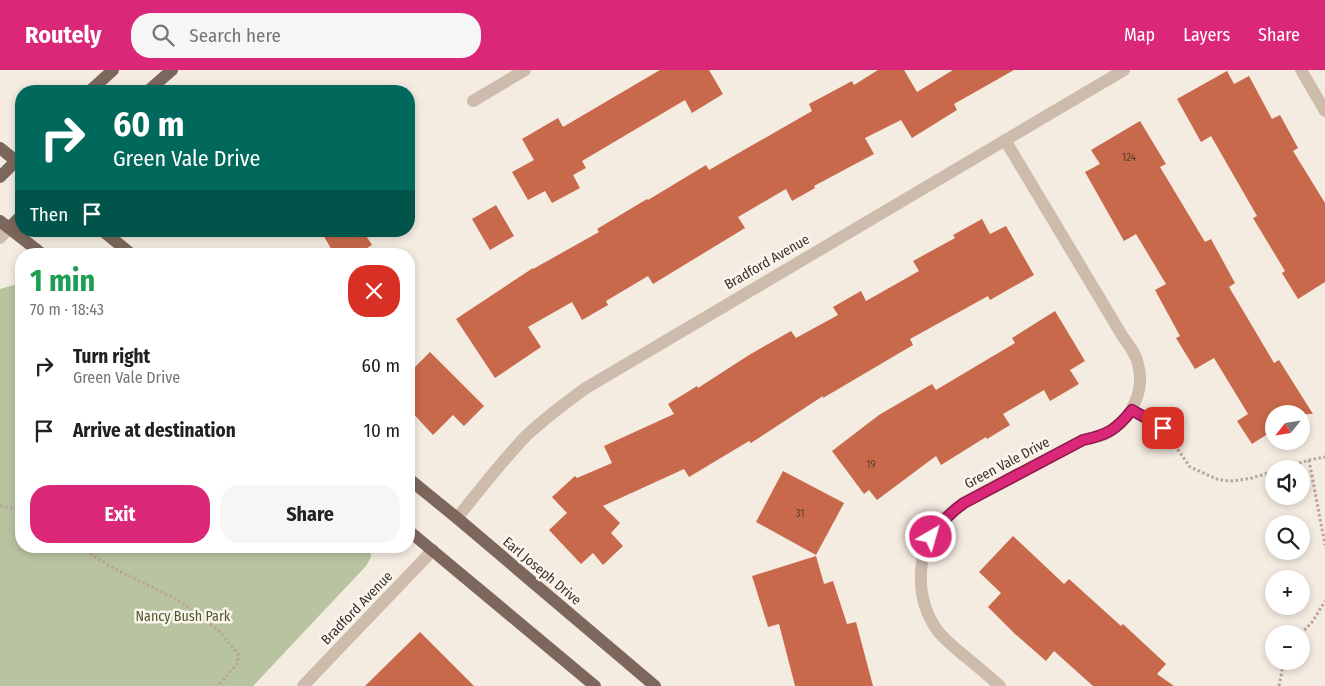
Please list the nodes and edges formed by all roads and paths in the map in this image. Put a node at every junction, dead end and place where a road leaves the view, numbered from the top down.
1 (112, 70) edge
2 (172, 70) edge
3 (525, 70) edge
4 (1124, 70) edge
5 (1301, 70) edge
6 (96, 85) edge
7 (155, 85) edge
8 (473, 101) dead end
9 (1325, 111) edge
10 (1005, 140) junction
11 (0, 148) edge
12 (15, 158) edge
13 (15, 165) edge
14 (0, 177) edge
15 (5, 225) edge
16 (15, 233) edge
17 (20, 237) edge
18 (111, 237) edge
19 (0, 238) edge
20 (34, 248) edge
21 (124, 248) edge
22 (1132, 410) junction
23 (1163, 428) joint
24 (1325, 457) edge
25 (1309, 460) edge
26 (1310, 465) edge
27 (1265, 474) edge
28 (415, 484) edge
29 (0, 506) edge
30 (15, 509) edge
31 (457, 518) junction
32 (415, 536) edge
33 (1325, 545) edge
34 (433, 550) junction
35 (89, 553) edge
36 (1325, 601) edge
37 (1309, 625) edge
38 (1282, 670) edge
39 (218, 686) edge
40 (303, 686) edge
41 (594, 686) edge
42 (655, 686) edge
43 (1000, 686) edge
44 (1279, 686) edge

1 - 6 main road
2 - 7 main road
3 - 8 street
4 - 10 street, Bradford Avenue
5 - 9 street
10 - 22 street, Green Vale Drive
10 - 31 street, Bradford Avenue
11 - 12 main road
13 - 14 main road
15 - 16 main road
15 - 19 street
17 - 20 main road
18 - 21 main road
22 - 23 street
22 - 43 street, Green Vale Drive
23 - 27 path
24 - 25 path
26 - 33 path
28 - 31 main road, Earl Joseph Drive
29 - 30 path
31 - 42 main road, Earl Joseph Drive
32 - 34 main road
34 - 40 street, Bradford Avenue
34 - 41 main road
35 - 39 path
36 - 37 path
38 - 44 path

